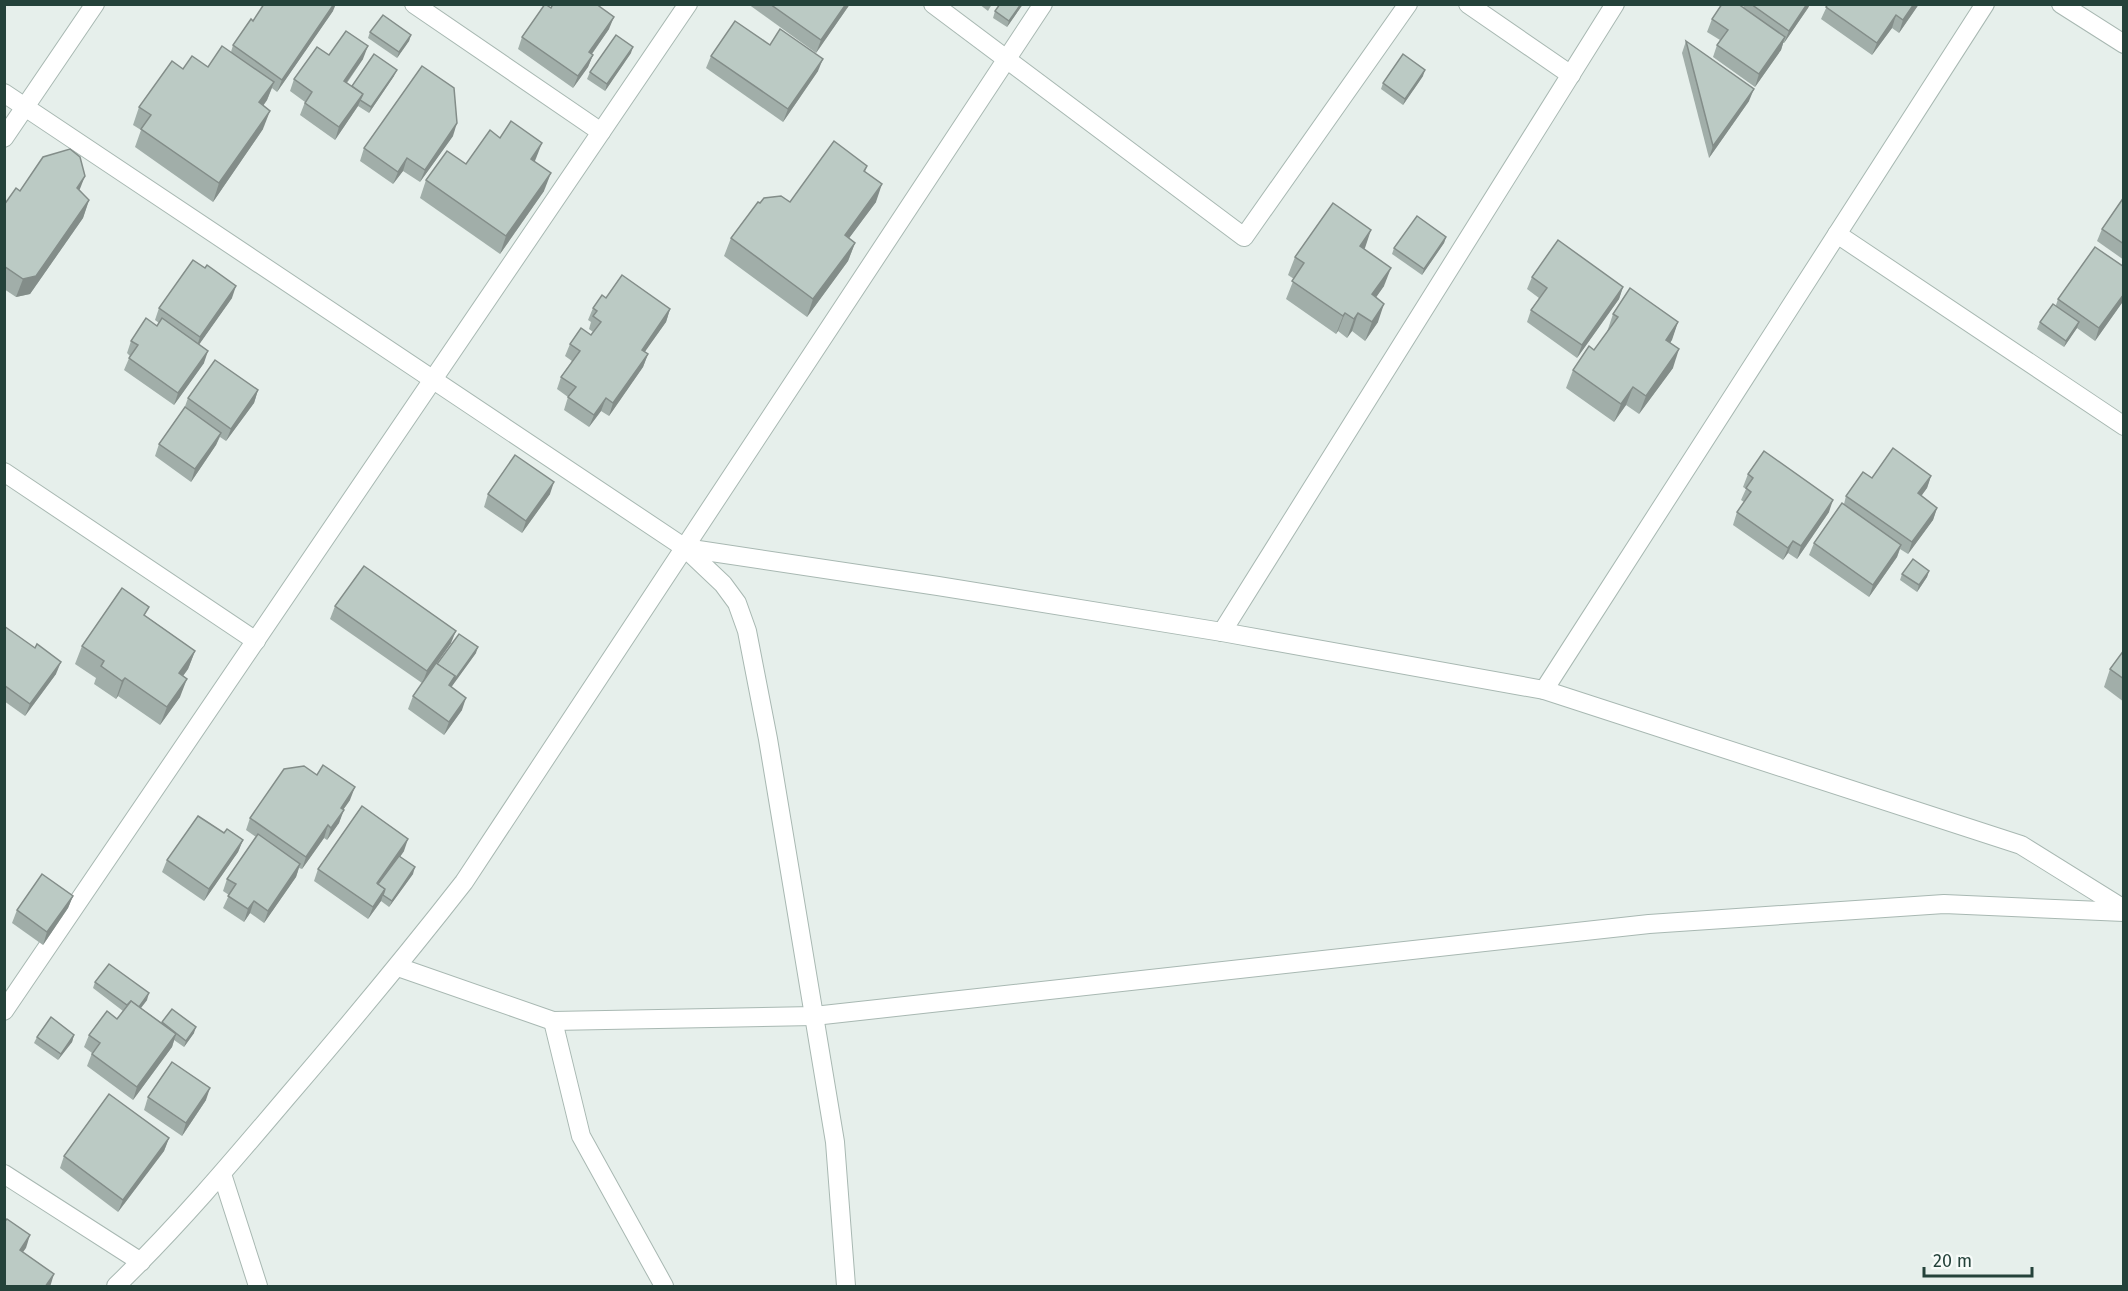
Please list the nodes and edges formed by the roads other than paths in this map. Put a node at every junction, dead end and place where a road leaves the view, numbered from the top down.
1 (95, 4) edge
2 (414, 4) edge
3 (688, 4) edge
4 (933, 4) edge
5 (1043, 4) edge
6 (1408, 4) edge
7 (1468, 4) edge
8 (1615, 4) edge
9 (1984, 4) edge
10 (2061, 4) edge
11 (2124, 44) edge
12 (1007, 60) junction
13 (1571, 75) junction
14 (4, 93) edge
15 (26, 107) junction
16 (601, 132) junction
17 (4, 138) edge
18 (1837, 234) junction
19 (434, 380) junction
20 (2124, 426) edge
21 (4, 472) edge
22 (684, 548) junction
23 (1222, 632) junction
24 (256, 641) junction
25 (1544, 690) junction
26 (2124, 910) edge
27 (398, 967) junction
28 (4, 1011) edge
29 (814, 1016) junction
30 (553, 1021) junction
31 (4, 1174) edge
32 (222, 1174) junction
33 (141, 1262) junction
34 (116, 1287) edge
35 (258, 1287) edge
36 (664, 1287) edge
37 (846, 1287) edge

1 - 15 street
2 - 16 street
3 - 16 street
4 - 12 street
5 - 12 street
6 - 12 street
7 - 13 street
8 - 13 street
9 - 18 street
10 - 11 street
12 - 22 street
13 - 23 street
14 - 15 street
15 - 17 street
15 - 19 street
16 - 19 street
18 - 20 street
18 - 25 street
19 - 22 street
19 - 24 street
21 - 24 street
22 - 23 street
22 - 27 street
22 - 29 street
23 - 25 street
24 - 28 street
25 - 26 street
26 - 29 street
27 - 30 street
27 - 32 street
29 - 30 street
29 - 37 street
30 - 36 street
31 - 33 street
32 - 33 street
32 - 35 street
33 - 34 street

